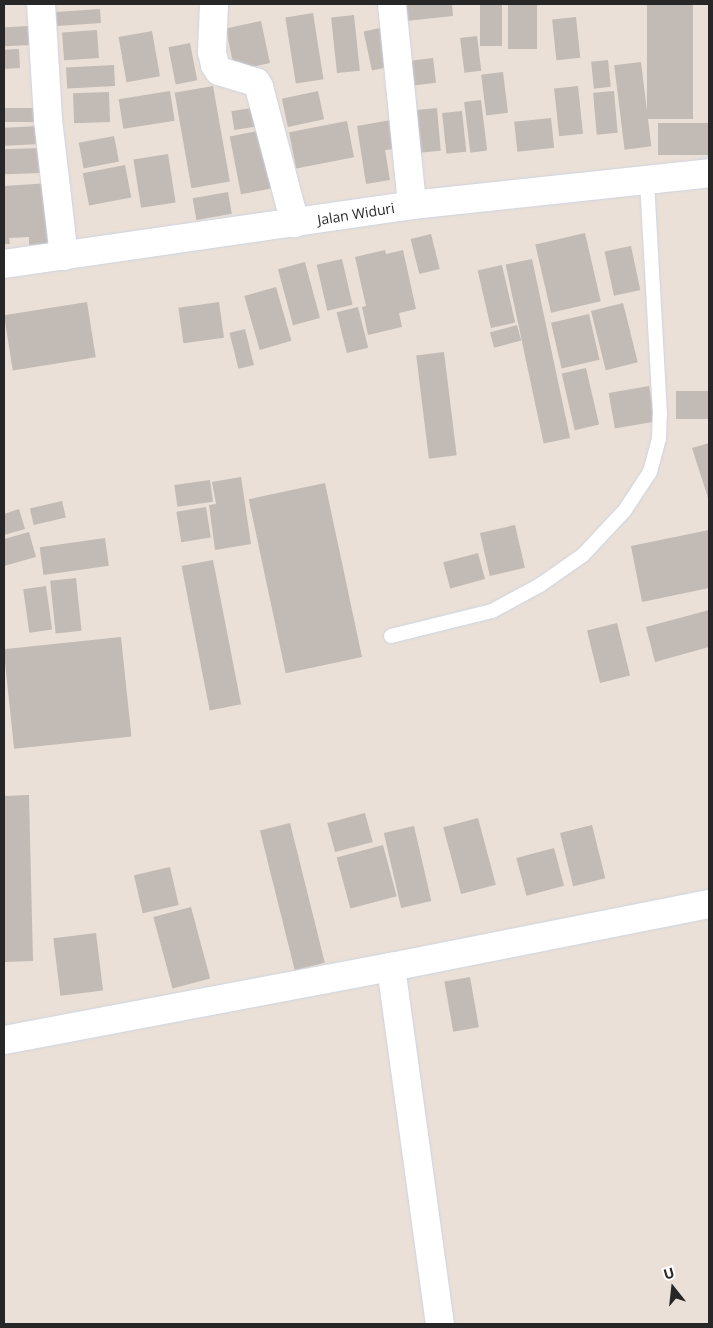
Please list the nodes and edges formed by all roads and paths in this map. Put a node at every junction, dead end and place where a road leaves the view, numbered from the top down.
1 (41, 4) edge
2 (214, 4) edge
3 (392, 4) edge
4 (709, 173) edge
5 (647, 181) junction
6 (412, 205) junction
7 (295, 223) junction
8 (64, 256) junction
9 (4, 264) edge
10 (391, 636) dead end
11 (709, 904) edge
12 (392, 967) junction
13 (4, 1040) edge
14 (440, 1324) edge

1 - 8 street
2 - 7 street
3 - 6 street
4 - 5 street, Jalan Widuri
5 - 6 street, Jalan Widuri
5 - 10 lane
6 - 7 street, Jalan Widuri
7 - 8 street, Jalan Widuri
8 - 9 street, Jalan Widuri
11 - 12 street
12 - 13 street
12 - 14 street

